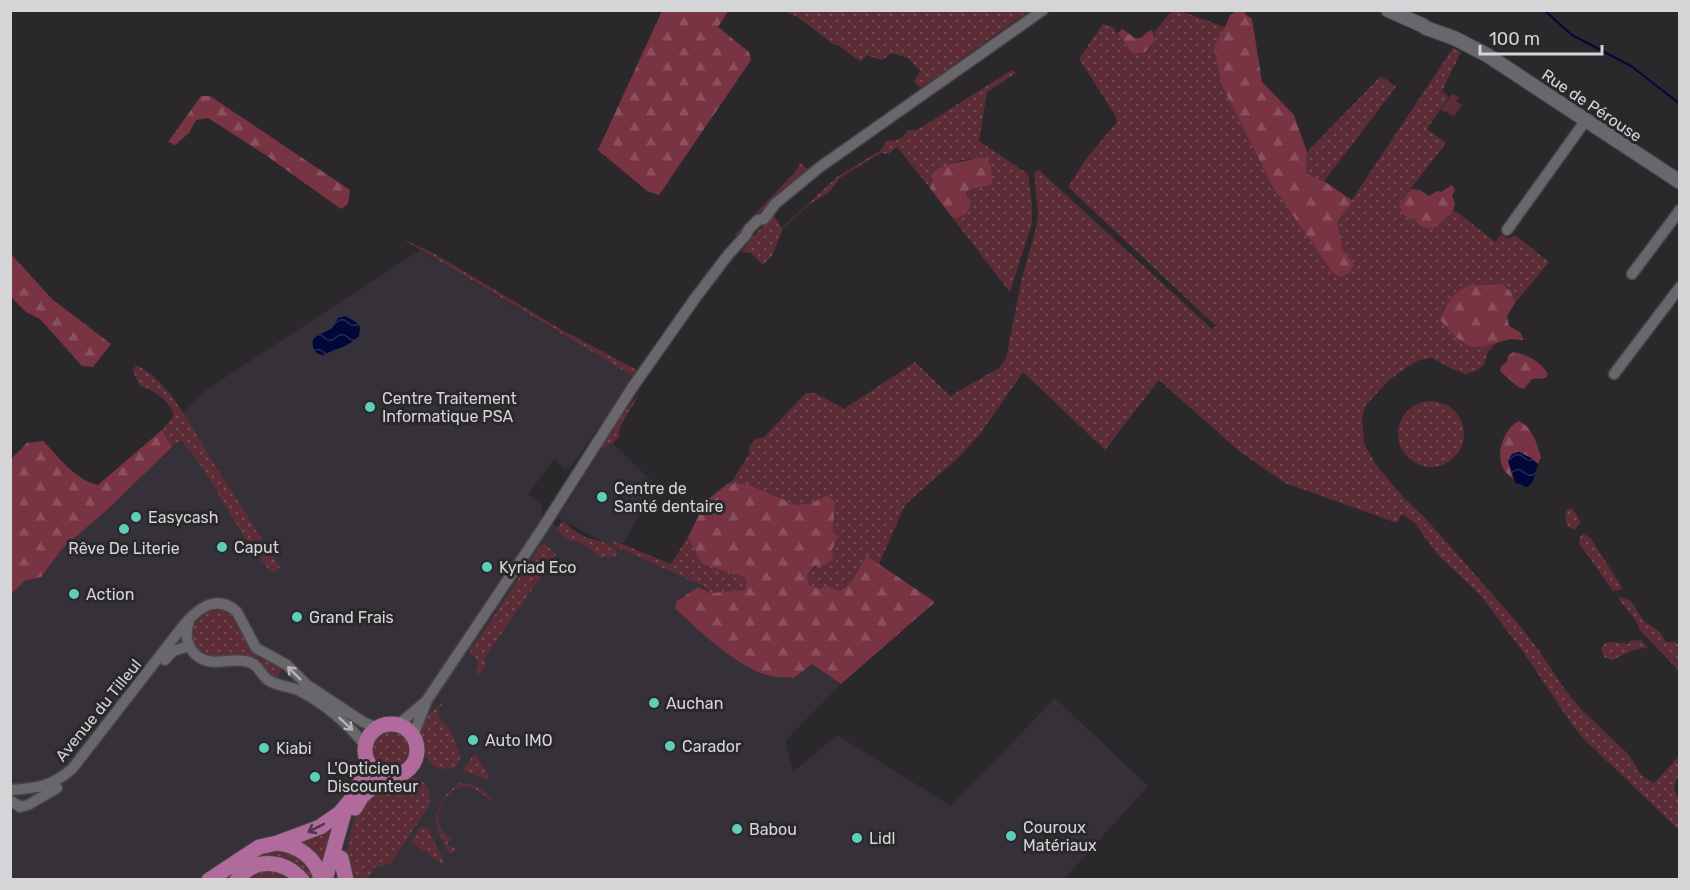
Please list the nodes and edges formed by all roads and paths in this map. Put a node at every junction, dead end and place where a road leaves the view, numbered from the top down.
1 (1043, 10) edge
2 (1388, 10) edge
3 (1586, 120) junction
4 (1680, 182) edge
5 (1680, 210) edge
6 (1507, 230) dead end
7 (1632, 274) dead end
8 (1680, 287) edge
9 (1614, 374) dead end
10 (190, 618) junction
11 (189, 646) junction
12 (427, 700) junction
13 (398, 725) junction
14 (378, 728) junction
15 (413, 736) junction
16 (365, 745) junction
17 (367, 761) junction
18 (385, 776) junction
19 (10, 790) edge
20 (33, 794) junction
21 (10, 800) edge
22 (349, 802) junction
23 (277, 843) junction
24 (341, 858) junction
25 (208, 879) edge
26 (237, 879) edge
27 (302, 879) edge
28 (323, 879) edge
29 (334, 879) edge
30 (346, 879) edge

1 - 12 street
2 - 3 street, Rue de Pérouse
3 - 4 street, Rue de Pérouse
3 - 6 street
5 - 7 street
8 - 9 street
10 - 11 street
14 -> 10 street, Avenue du Tilleul
10 - 20 street, Avenue du Tilleul
11 -> 16 street
11 - 20 street, Avenue du Tilleul
12 - 13 street
12 - 15 street
13 - 14 main road
13 - 15 main road
14 - 16 main road
15 - 18 main road
16 - 17 main road
17 - 18 main road
17 - 22 main road
18 - 24 main road
19 - 20 street, Avenue du Tilleul
20 - 21 street, Avenue du Tilleul
22 -> 23 main road
22 - 28 main road
23 - 25 main road
23 - 28 main road
24 - 29 main road
24 - 30 main road
26 - 27 main road

